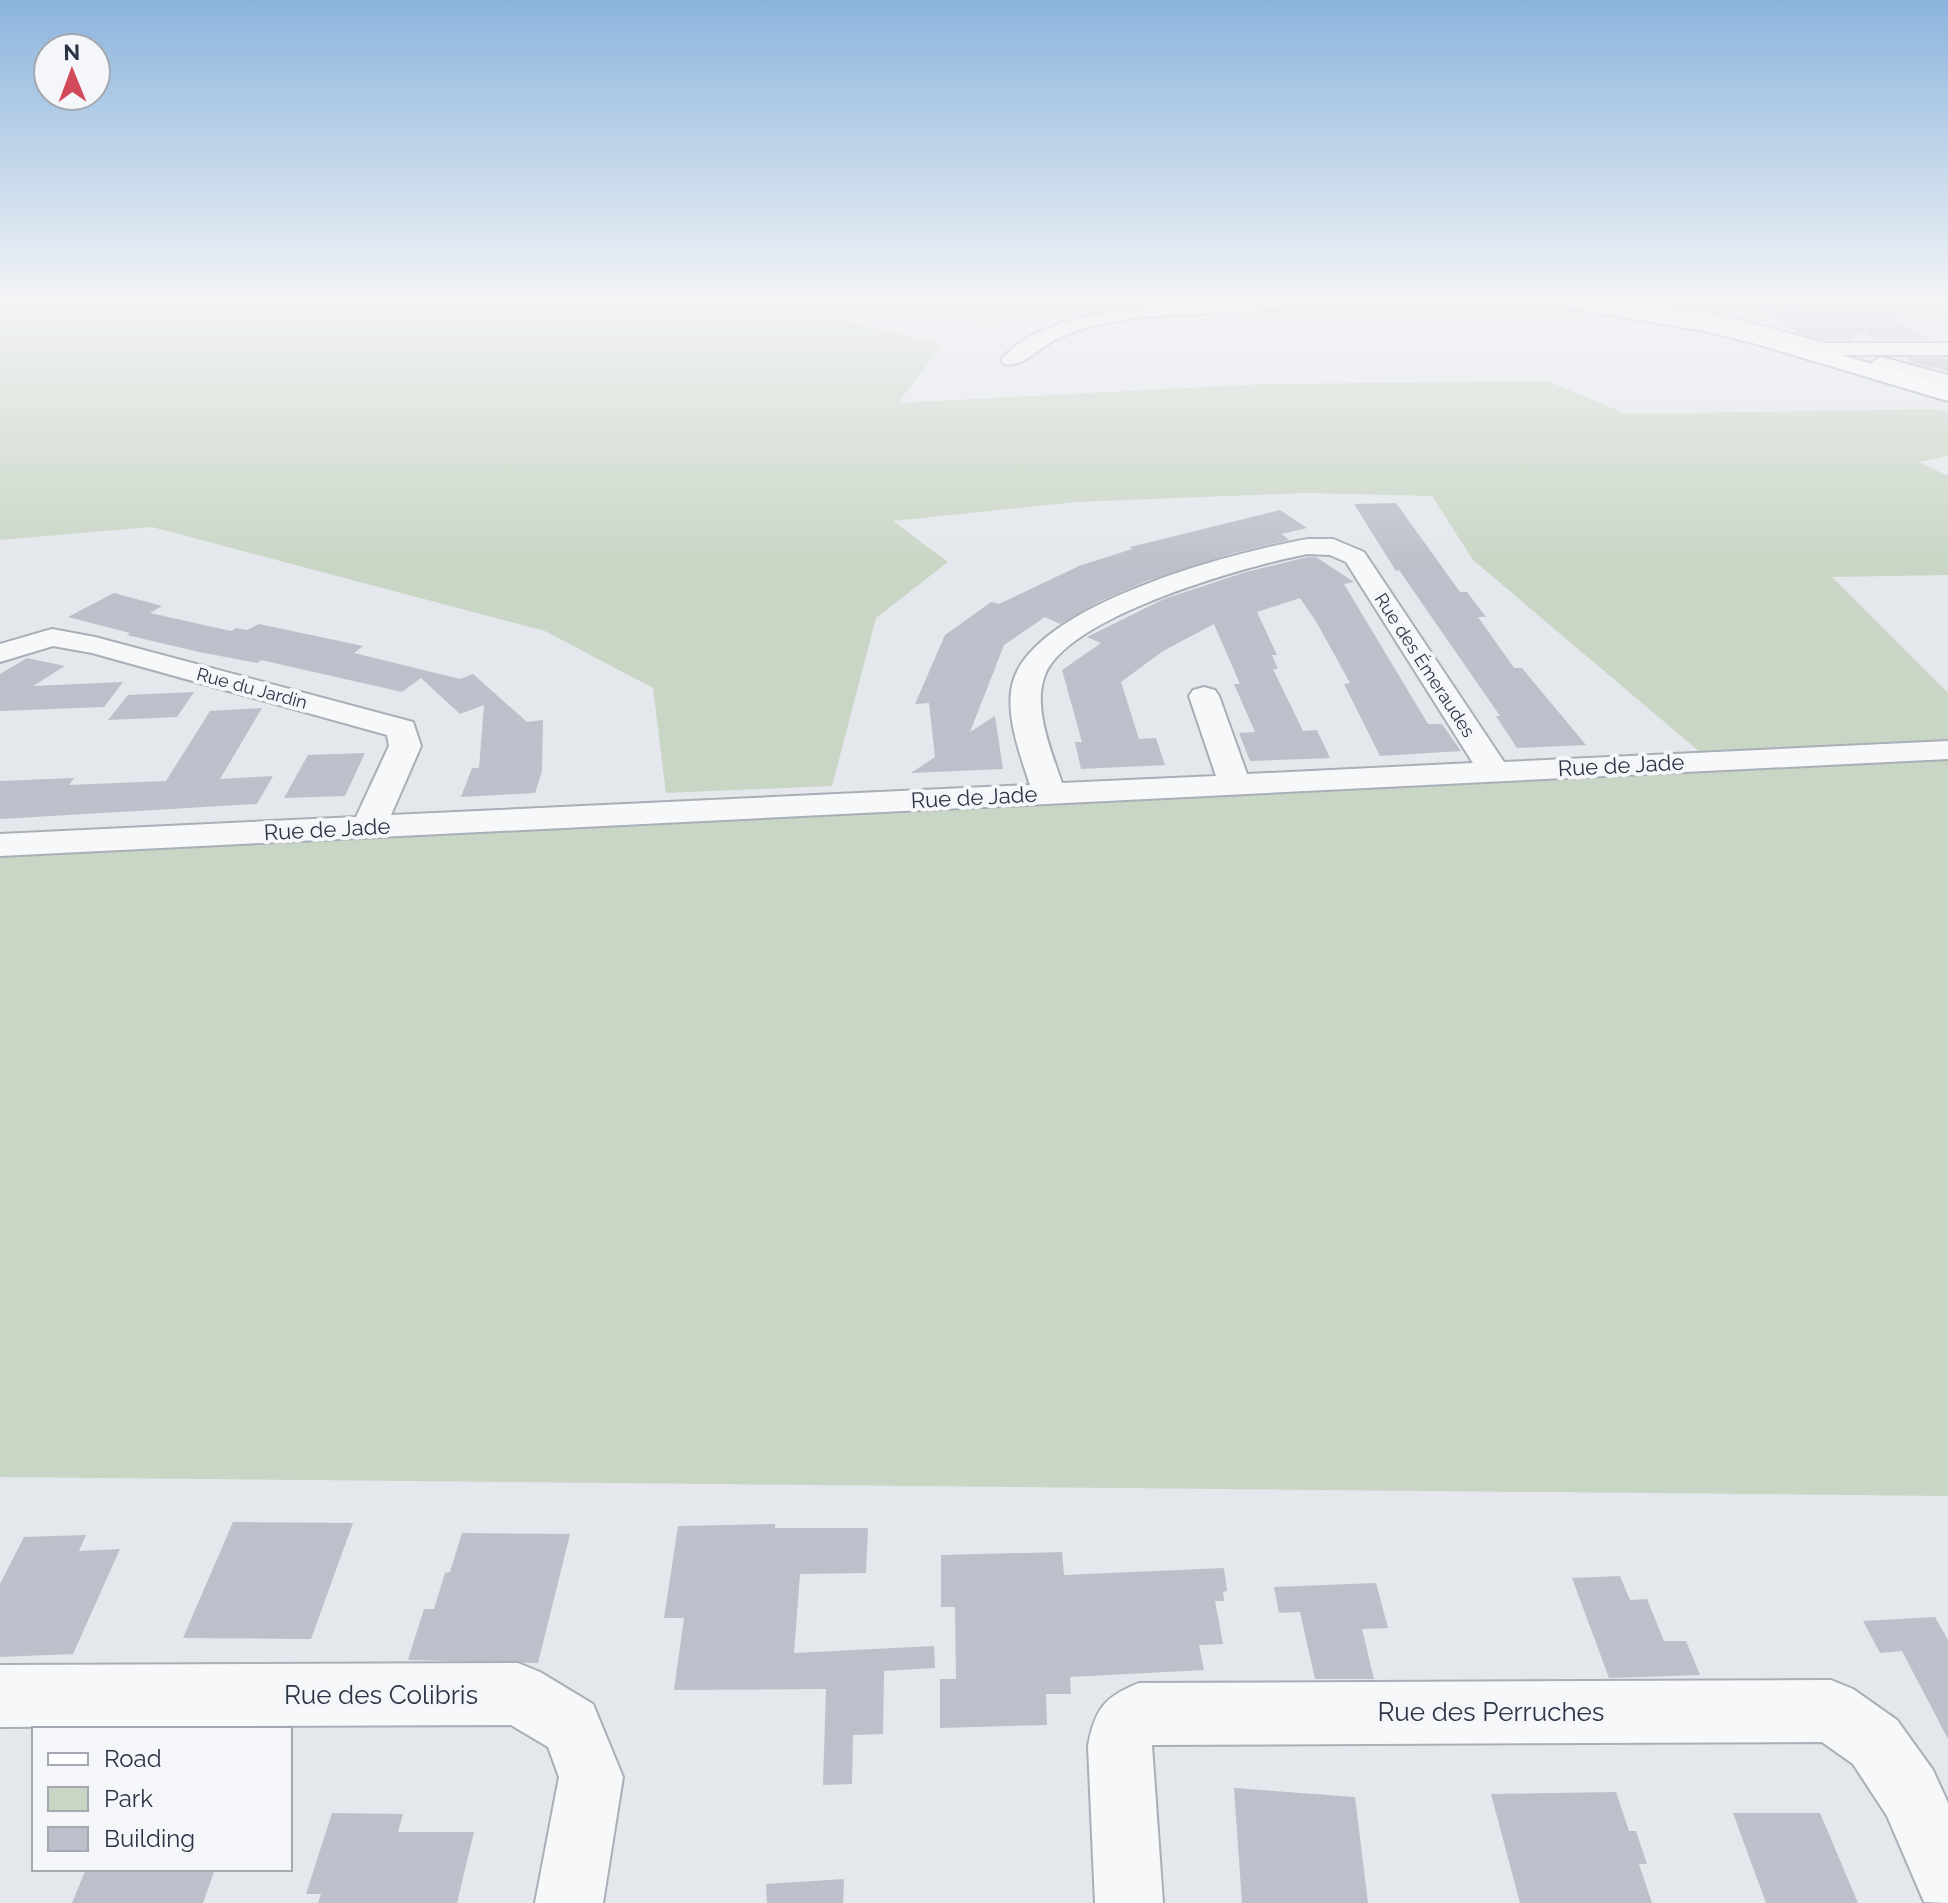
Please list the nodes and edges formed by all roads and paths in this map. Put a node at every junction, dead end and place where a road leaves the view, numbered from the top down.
1 (1336, 523) dead end
2 (1355, 557) junction
3 (0, 653) edge
4 (1204, 696) dead end
5 (1948, 750) edge
6 (1495, 772) junction
7 (1235, 785) junction
8 (1050, 794) junction
9 (369, 826) junction
10 (0, 845) edge
11 (0, 1696) edge
12 (1948, 1878) edge
13 (569, 1903) edge
14 (1129, 1903) edge

1 - 2 street, Rue des Émeraudes
2 - 6 street, Rue des Émeraudes
2 - 8 street
3 - 9 street, Rue du Jardin
4 - 7 street
5 - 6 street, Rue de Jade
6 - 7 street, Rue de Jade
7 - 8 street, Rue de Jade
8 - 9 street, Rue de Jade
9 - 10 street, Rue de Jade
11 - 13 street, Rue des Colibris
12 - 14 street, Rue des Perruches

